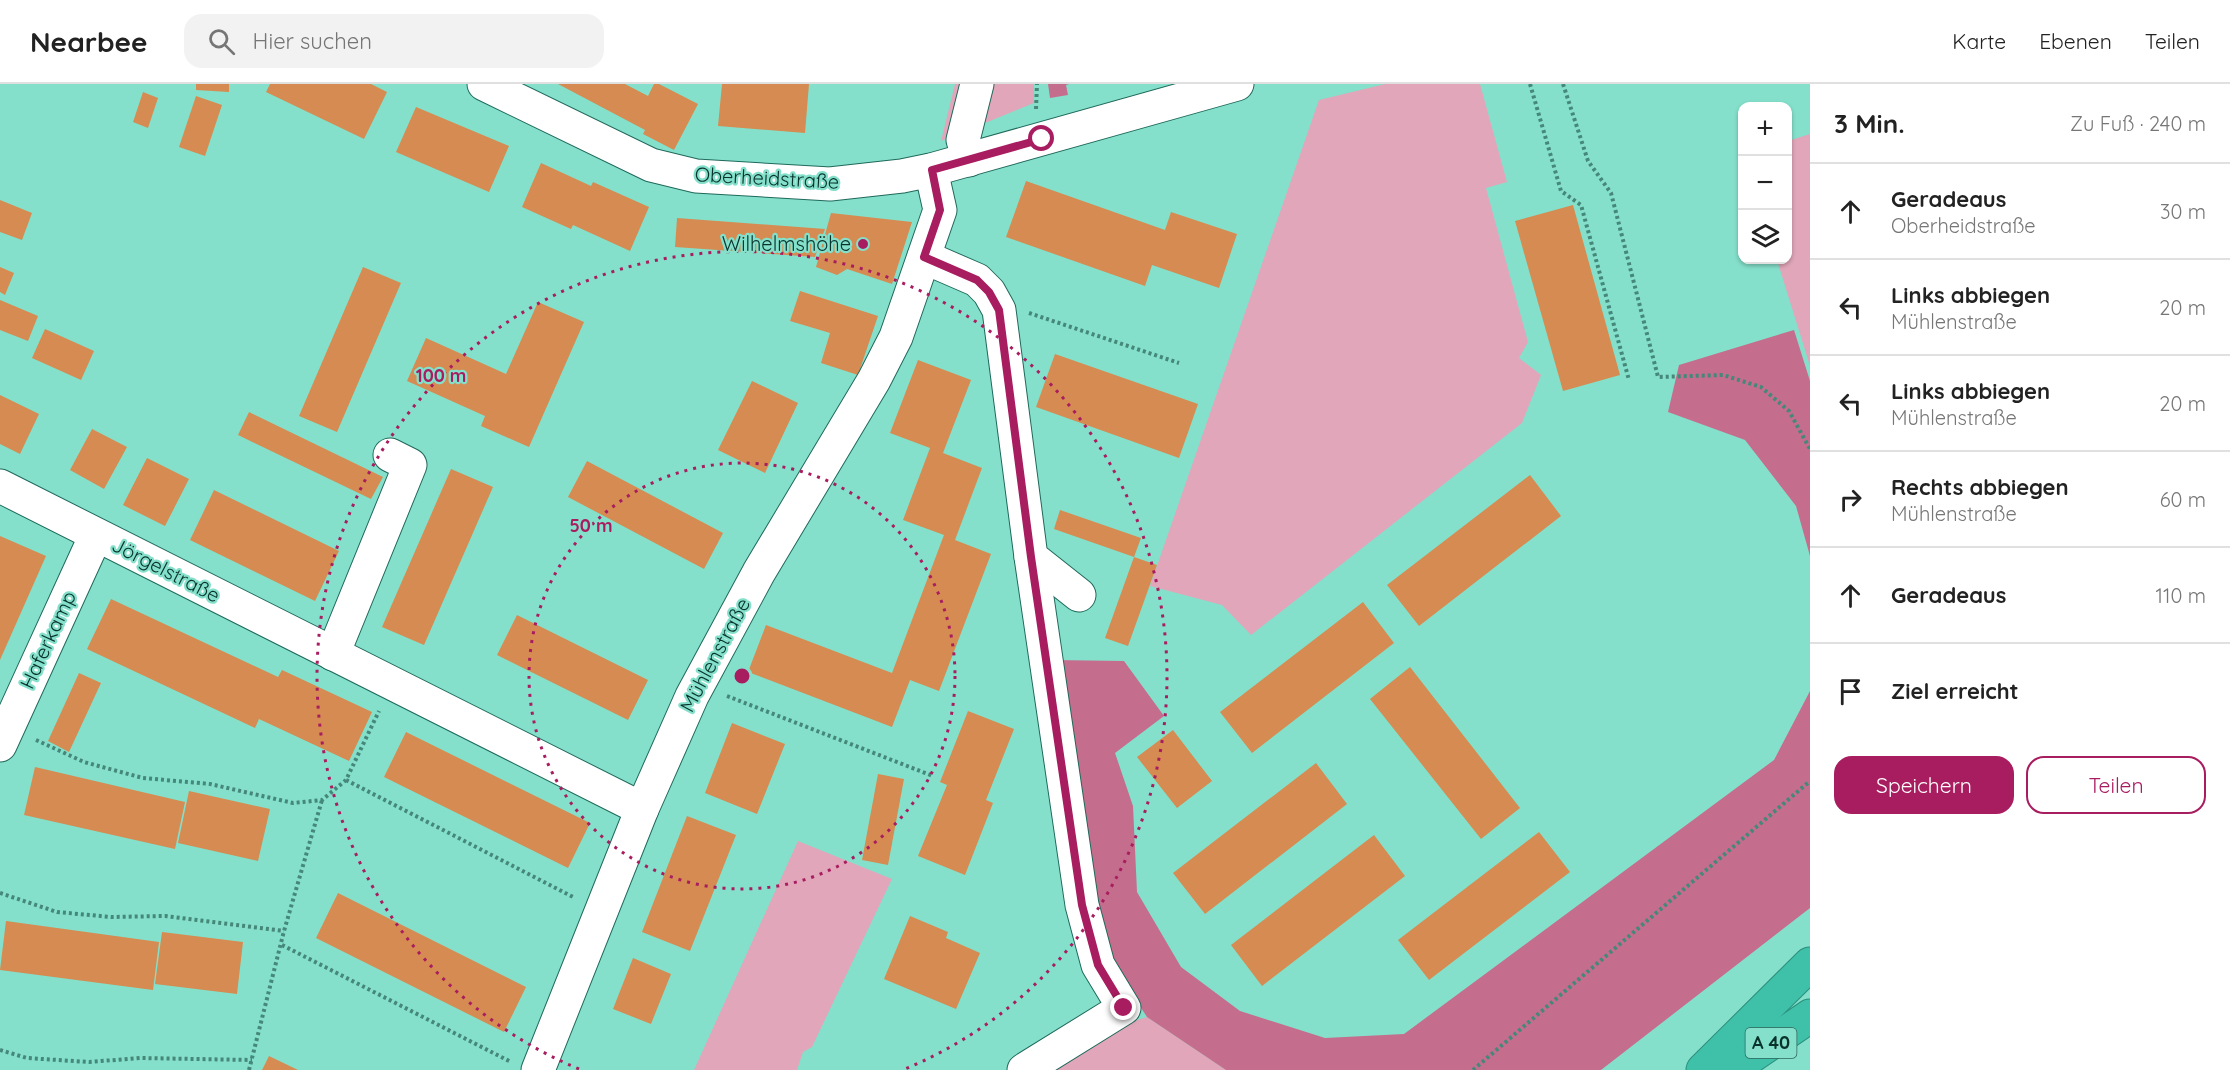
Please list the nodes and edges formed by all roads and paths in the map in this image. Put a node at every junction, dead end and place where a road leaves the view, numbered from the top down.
1 (484, 84) edge
2 (977, 84) edge
3 (1237, 84) edge
4 (1530, 84) edge
5 (1563, 84) edge
6 (969, 160) junction
7 (932, 170) junction
8 (924, 257) junction
9 (999, 310) junction
10 (1179, 363) dead end
11 (1629, 380) dead end
12 (1810, 449) edge
13 (390, 455) dead end
14 (0, 486) edge
15 (96, 535) junction
16 (1031, 557) junction
17 (1079, 596) dead end
18 (333, 654) junction
19 (392, 683) junction
20 (698, 685) junction
21 (4, 736) edge
22 (933, 776) dead end
23 (346, 780) junction
24 (1810, 781) edge
25 (322, 800) junction
26 (642, 809) junction
27 (0, 893) edge
28 (601, 912) junction
29 (284, 931) junction
30 (282, 945) junction
31 (1810, 964) edge
32 (1810, 1016) edge
33 (0, 1050) edge
34 (252, 1060) junction
35 (528, 1068) edge
36 (249, 1070) edge
37 (1024, 1070) edge
38 (1475, 1070) edge
39 (1703, 1070) edge
40 (1731, 1070) edge

1 - 7 street, Oberheidstraße
2 - 6 street
3 - 6 street, Oberheidstraße
4 - 11 path
5 - 12 path
6 - 7 street, Oberheidstraße
7 - 8 street, Mühlenstraße
8 - 9 street
8 - 20 street, Mühlenstraße
9 - 10 path
9 - 16 street
13 - 18 street
14 - 15 street, Jörgelstraße
15 - 18 street, Jörgelstraße
15 - 21 street, Haferkamp
16 - 17 street
16 - 37 street
18 - 19 street, Jörgelstraße
19 - 23 path
19 - 26 street, Jörgelstraße
20 - 22 path
20 - 26 street, Mühlenstraße
21 - 25 path
23 - 25 path
23 - 28 path
24 - 38 path
25 - 29 path
26 - 28 street, Mühlenstraße
27 - 29 path
28 - 35 street, Mühlenstraße
29 - 30 path
30 - 34 path
30 - 35 path
31 - 39 highway
32 - 40 highway, A 40
33 - 34 path
34 - 36 path

